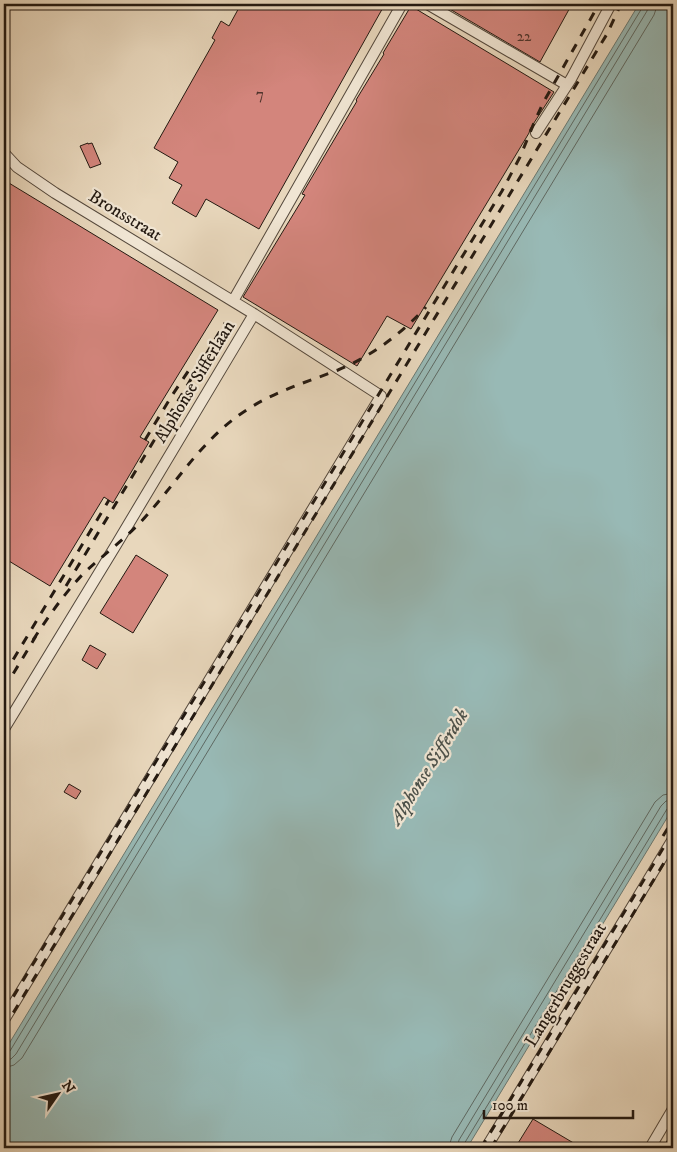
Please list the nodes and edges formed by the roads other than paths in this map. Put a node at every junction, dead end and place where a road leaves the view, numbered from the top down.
1 (402, 4) edge
2 (429, 4) edge
3 (611, 4) edge
4 (567, 85) junction
5 (536, 133) dead end
6 (4, 153) edge
7 (233, 302) junction
8 (254, 314) junction
9 (4, 728) edge
10 (673, 839) edge
11 (4, 1020) edge
12 (673, 1109) edge
13 (486, 1148) edge
14 (650, 1148) edge

1 - 7 street, Alphonse Sifferlaan
2 - 4 street
3 - 4 street
4 - 5 street
6 - 7 street, Bronsstraat
7 - 8 street, Alphonse Sifferlaan
8 - 9 street, Alphonse Sifferlaan
8 - 11 street
10 - 13 street, Langerbruggestraat
12 - 14 street

